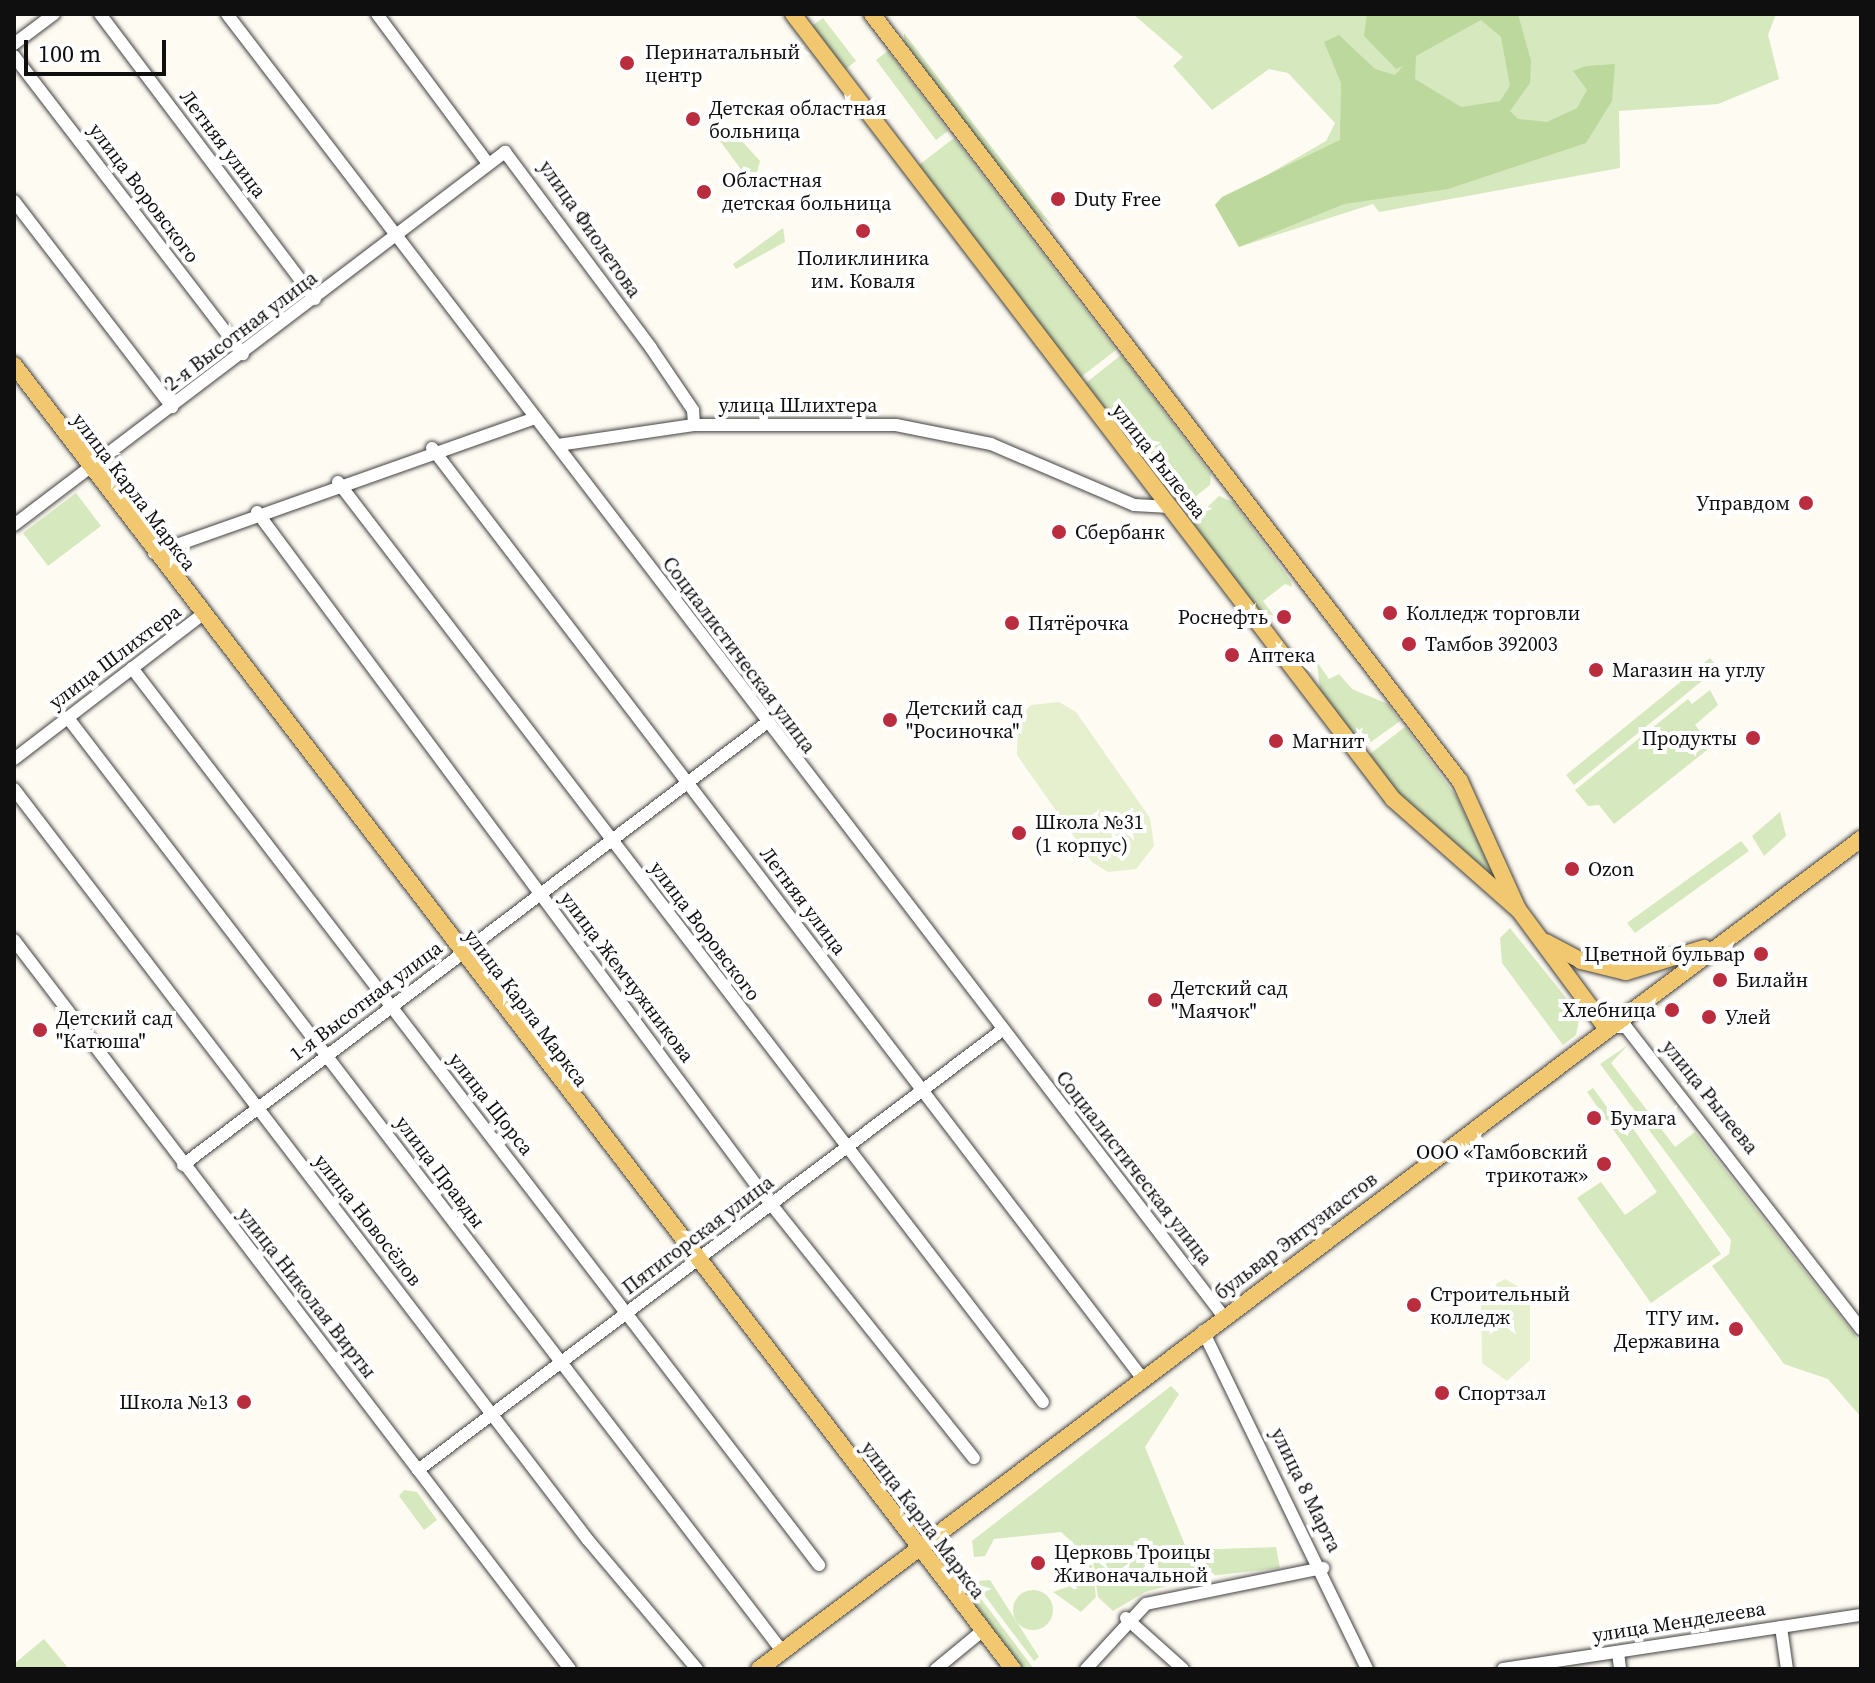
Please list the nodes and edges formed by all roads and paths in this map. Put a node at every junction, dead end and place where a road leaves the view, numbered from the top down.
1 (54, 14) edge
2 (100, 14) edge
3 (227, 14) edge
4 (377, 14) edge
5 (793, 14) edge
6 (872, 14) edge
7 (14, 44) edge
8 (14, 56) edge
9 (487, 162) junction
10 (14, 201) edge
11 (397, 238) junction
12 (315, 299) junction
13 (243, 354) junction
14 (14, 365) edge
15 (172, 407) junction
16 (535, 418) junction
17 (694, 425) junction
18 (558, 445) junction
19 (432, 448) junction
20 (92, 468) junction
21 (338, 482) junction
22 (1170, 507) junction
23 (257, 512) junction
24 (16, 520) edge
25 (154, 553) junction
26 (202, 615) junction
27 (132, 668) junction
28 (68, 718) junction
29 (765, 724) junction
30 (14, 759) edge
31 (688, 782) junction
32 (14, 789) edge
33 (1861, 839) edge
34 (611, 841) junction
35 (540, 894) junction
36 (1518, 909) junction
37 (1535, 934) junction
38 (14, 940) edge
39 (1721, 941) junction
40 (460, 955) junction
41 (390, 1007) junction
42 (1606, 1028) junction
43 (1001, 1031) junction
44 (328, 1055) junction
45 (922, 1091) junction
46 (259, 1108) junction
47 (846, 1148) junction
48 (183, 1165) junction
49 (771, 1205) junction
50 (697, 1261) junction
51 (628, 1313) junction
52 (1223, 1316) junction
53 (1861, 1329) edge
54 (1203, 1331) junction
55 (564, 1361) junction
56 (1142, 1378) junction
57 (1043, 1402) dead end
58 (493, 1414) junction
59 (974, 1458) dead end
60 (418, 1470) junction
61 (920, 1547) junction
62 (819, 1565) dead end
63 (1323, 1568) junction
64 (1861, 1615) edge
65 (1126, 1618) junction
66 (1781, 1627) junction
67 (982, 1631) junction
68 (782, 1651) junction
69 (1618, 1652) junction
70 (1509, 1668) edge
71 (570, 1669) edge
72 (697, 1669) edge
73 (759, 1669) edge
74 (936, 1669) edge
75 (1013, 1669) edge
76 (1086, 1669) edge
77 (1183, 1669) edge
78 (1367, 1669) edge
79 (1503, 1669) edge
80 (1620, 1669) edge
81 (1787, 1669) edge

1 - 7 street
2 - 12 street, Летняя улица
3 - 11 street, Социалистическая улица
4 - 9 street
5 - 22 main road, улица Рылеева
6 - 36 main road, улица Рылеева
8 - 13 street, улица Воровского
9 - 11 street, 2-я Высотная улица
9 - 17 street, улица Фиолетова
10 - 15 street
11 - 12 street, 2-я Высотная улица
11 - 16 street, Социалистическая улица
12 - 13 street, 2-я Высотная улица
13 - 15 street, 2-я Высотная улица
14 - 20 main road, улица Карла Маркса
15 - 20 street, 2-я Высотная улица
16 - 18 street, Социалистическая улица
16 - 19 street
17 - 18 street, улица Шлихтера
17 - 22 street, улица Шлихтера
18 - 29 street, Социалистическая улица
19 - 21 street
19 - 31 street, Летняя улица
20 - 24 street, 2-я Высотная улица
20 - 25 main road, улица Карла Маркса
21 - 23 street
21 - 34 street, улица Воровского
22 - 36 main road, улица Рылеева
23 - 25 street
23 - 35 street, улица Жемчужникова
25 - 26 main road, улица Карла Маркса
26 - 27 street, улица Шлихтера
26 - 40 main road, улица Карла Маркса
27 - 28 street, улица Шлихтера
27 - 41 street, улица Щорса
28 - 30 street, улица Шлихтера
28 - 44 street, улица Правды
29 - 31 street, 1-я Высотная улица
29 - 43 street, Социалистическая улица
31 - 34 street, 1-я Высотная улица
31 - 45 street, Летняя улица
32 - 46 street, улица Новосёлов
33 - 39 main road, бульвар Энтузиастов
34 - 35 street, 1-я Высотная улица
34 - 47 street, улица Воровского
35 - 40 street, 1-я Высотная улица
35 - 49 street, улица Жемчужникова
36 - 37 main road, улица Рылеева
37 - 39 main road
37 - 42 main road, улица Рылеева
38 - 48 street, улица Николая Вирты
39 - 42 main road, бульвар Энтузиастов
40 - 41 street, 1-я Высотная улица
40 - 50 main road, улица Карла Маркса
41 - 44 street, 1-я Высотная улица
41 - 51 street, улица Щорса
42 - 52 main road, бульвар Энтузиастов
42 - 53 street, улица Рылеева
43 - 45 street, Пятигорская улица
43 - 52 street, Социалистическая улица
44 - 46 street, 1-я Высотная улица
44 - 55 street, улица Правды
45 - 47 street, Пятигорская улица
45 - 56 street, Летняя улица
46 - 48 street, 1-я Высотная улица
46 - 58 street, улица Новосёлов
47 - 49 street, Пятигорская улица
47 - 57 street, улица Воровского
48 - 60 street, улица Николая Вирты
49 - 50 street, Пятигорская улица
49 - 59 street, улица Жемчужникова
50 - 51 street, Пятигорская улица
50 - 61 main road, улица Карла Маркса
51 - 55 street, Пятигорская улица
51 - 62 street, улица Щорса
52 - 54 main road, бульвар Энтузиастов
54 - 56 main road, бульвар Энтузиастов
54 - 63 street, улица 8 Марта
55 - 58 street, Пятигорская улица
55 - 68 street, улица Правды
56 - 61 main road, бульвар Энтузиастов
58 - 60 street, Пятигорская улица
58 - 72 street, улица Новосёлов
60 - 71 street, улица Николая Вирты
61 - 67 main road, улица Карла Маркса
61 - 68 main road, бульвар Энтузиастов
63 - 65 street
63 - 78 street, улица 8 Марта
64 - 66 street, улица Менделеева
65 - 76 street
65 - 77 street
66 - 69 street, улица Менделеева
66 - 81 street
67 - 74 street
67 - 75 main road, улица Карла Маркса
68 - 73 main road, бульвар Энтузиастов
69 - 70 street, улица Менделеева
69 - 80 street
70 - 79 street, улица Менделеева

